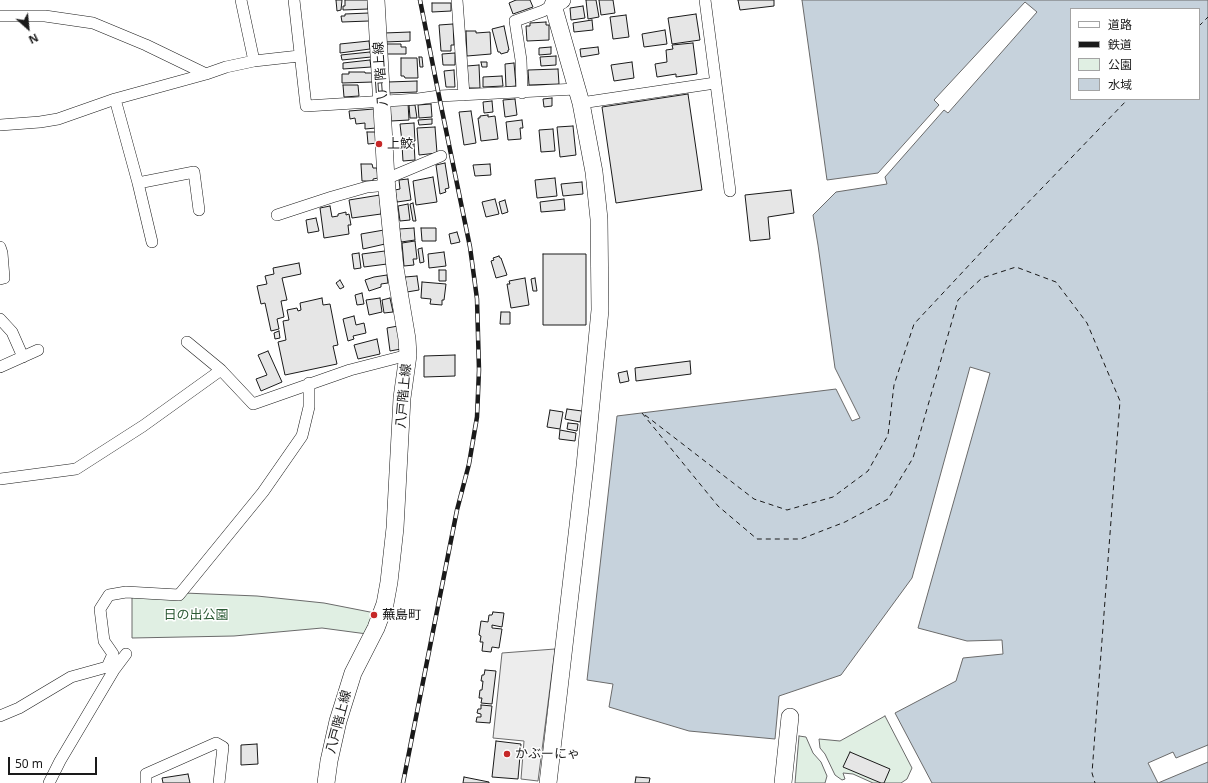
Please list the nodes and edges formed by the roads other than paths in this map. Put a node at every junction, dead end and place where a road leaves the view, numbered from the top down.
1 (241, 0) edge
2 (294, 0) edge
3 (376, 0) edge
4 (457, 0) edge
5 (705, 0) edge
6 (556, 2) edge
7 (0, 16) edge
8 (299, 56) junction
9 (254, 61) junction
10 (206, 74) junction
11 (716, 83) junction
12 (522, 93) junction
13 (464, 95) junction
14 (579, 96) junction
15 (115, 99) junction
16 (382, 101) junction
17 (0, 125) edge
18 (441, 156) dead end
19 (387, 182) junction
20 (138, 183) junction
21 (730, 191) dead end
22 (199, 210) dead end
23 (277, 215) dead end
24 (152, 242) dead end
25 (0, 247) edge
26 (0, 280) edge
27 (0, 319) edge
28 (187, 342) dead end
29 (38, 350) dead end
30 (408, 355) junction
31 (23, 357) junction
32 (0, 367) edge
33 (221, 370) junction
34 (309, 383) junction
35 (0, 479) edge
36 (126, 654) dead end
37 (111, 668) junction
38 (0, 716) edge
39 (790, 717) dead end
40 (48, 783) edge
41 (146, 783) edge
42 (219, 783) edge
43 (326, 783) edge
44 (548, 783) edge
45 (783, 783) edge

1 - 9 street
2 - 8 street
3 - 16 main road, 八戸階上線
4 - 13 street
5 - 11 street
6 - 12 street
6 - 14 main road
7 - 10 street
8 - 9 street
8 - 16 street
9 - 10 street
10 - 15 street
11 - 14 street
11 - 21 street
12 - 13 street
12 - 14 street
13 - 16 street
14 - 44 main road
15 - 17 street
15 - 20 street
16 - 19 main road, 八戸階上線
18 - 19 street
19 - 23 street
19 - 30 main road, 八戸階上線
20 - 22 street
20 - 24 street
25 - 26 street
27 - 31 street
28 - 33 street
29 - 31 street
30 - 34 street
30 - 43 main road, 八戸階上線
31 - 32 street
33 - 34 street
33 - 35 street
34 - 37 street
36 - 37 street
37 - 38 street
37 - 40 street
39 - 45 main road
41 - 42 street

